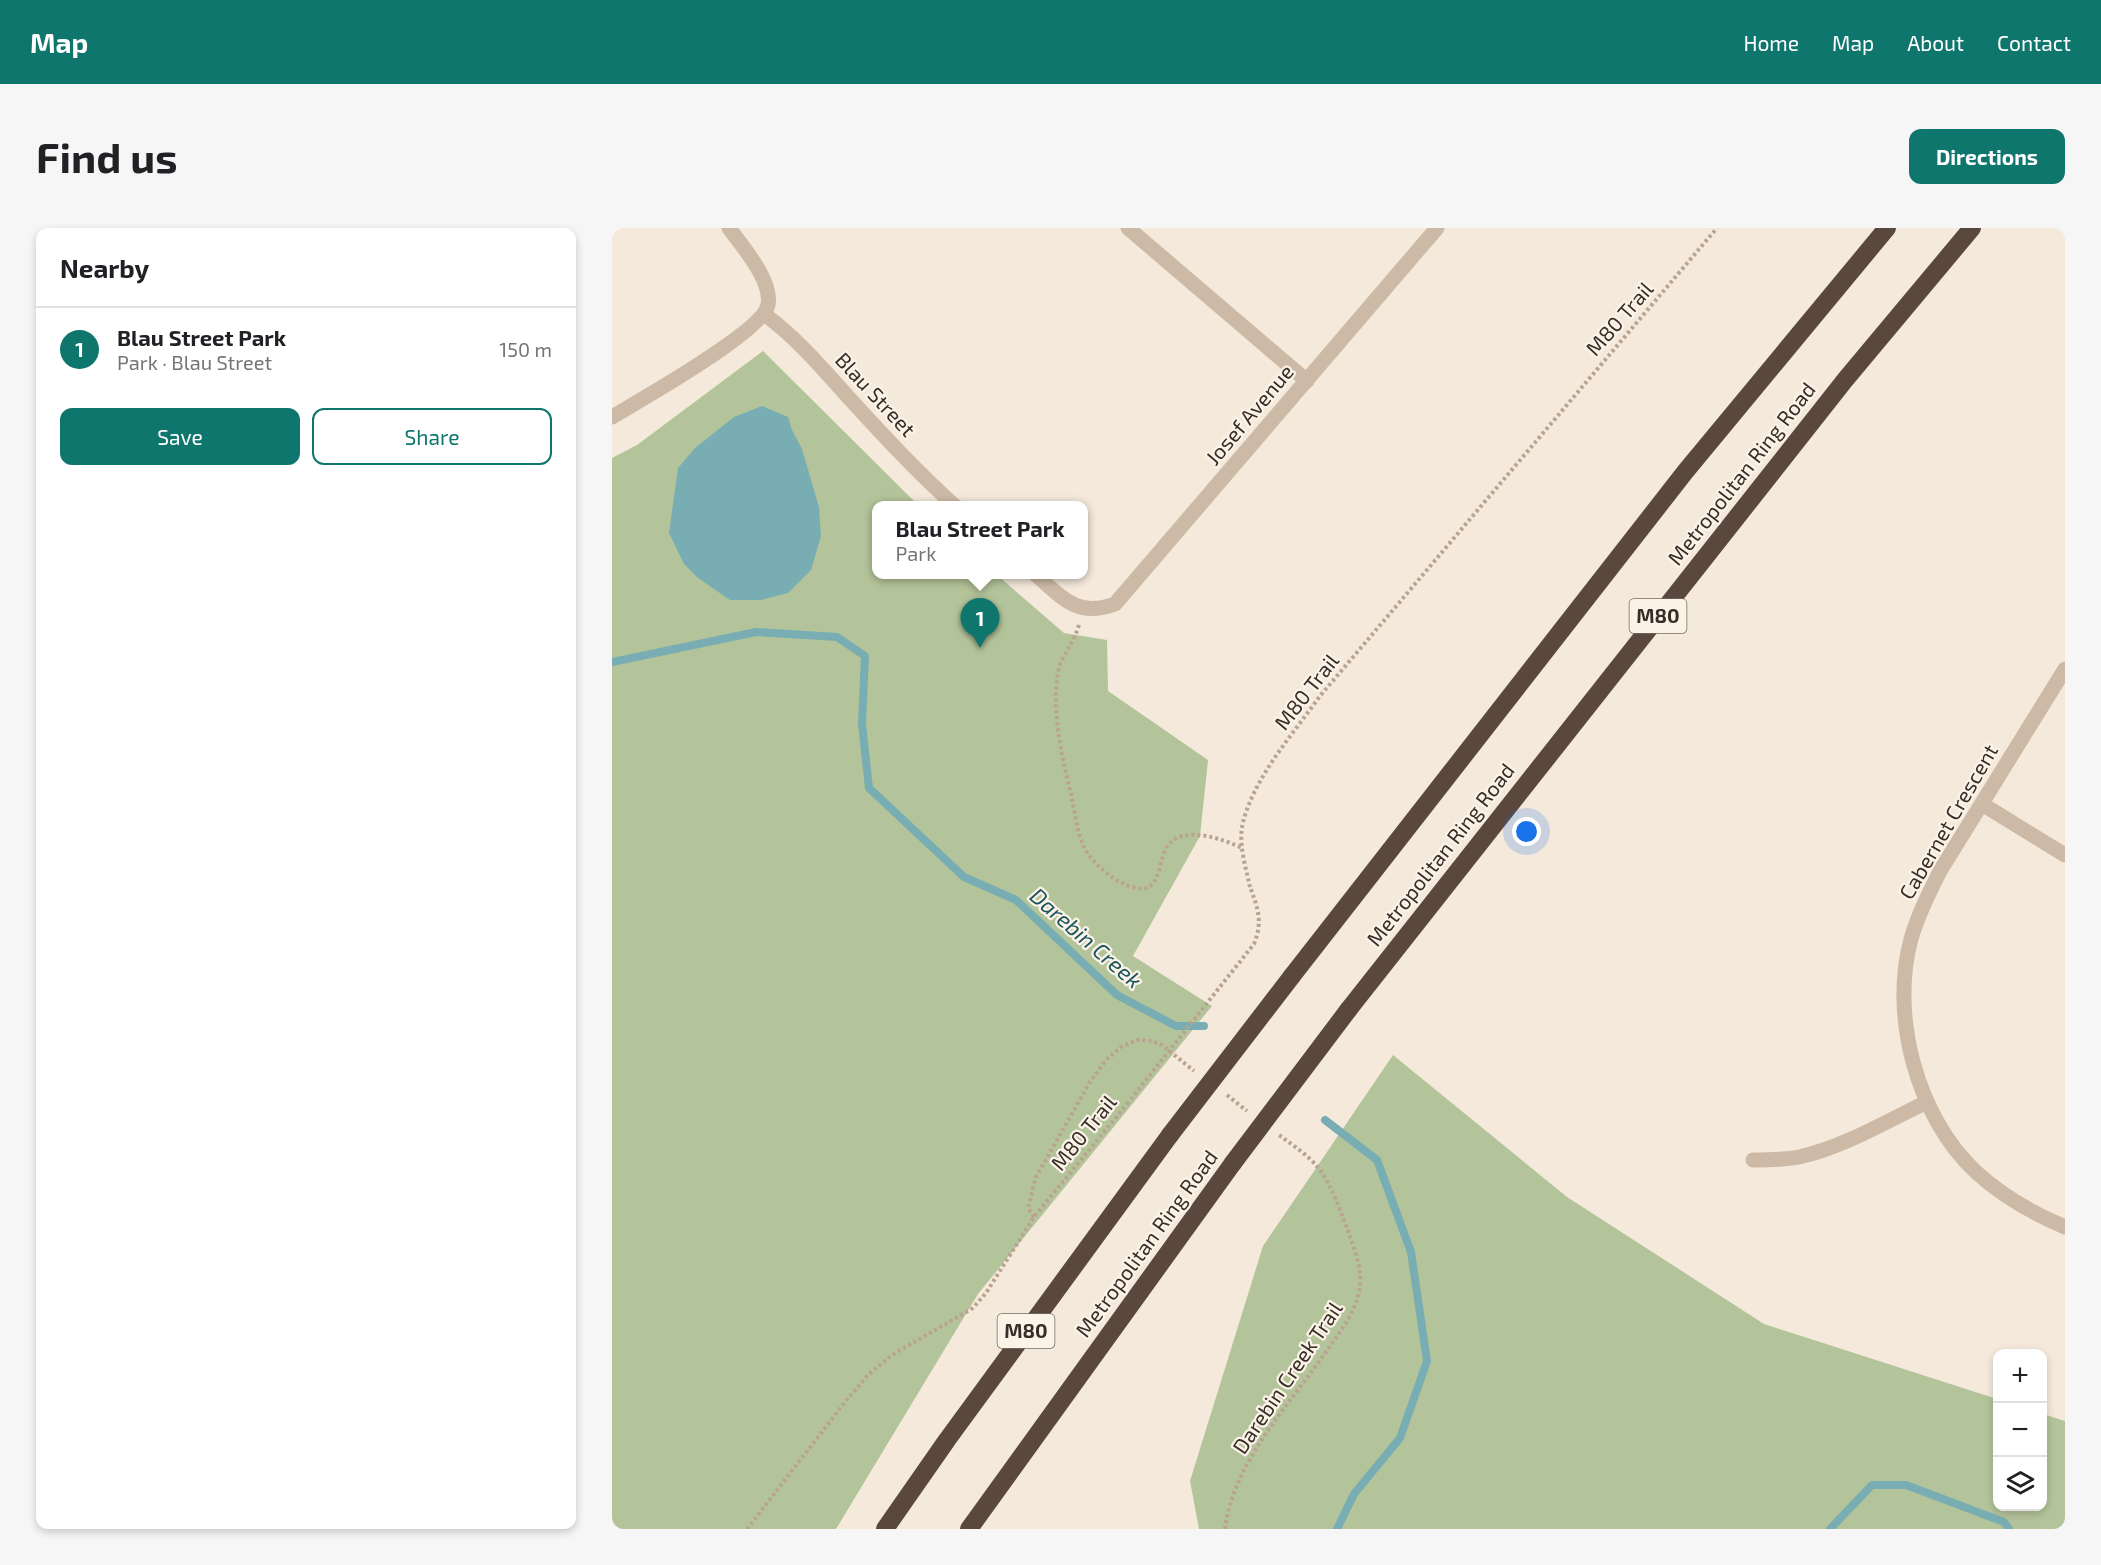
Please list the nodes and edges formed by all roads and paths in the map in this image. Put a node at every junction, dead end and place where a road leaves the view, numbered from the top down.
1 (729, 228) edge
2 (1128, 228) edge
3 (1437, 228) edge
4 (1717, 228) edge
5 (1887, 228) edge
6 (1972, 228) edge
7 (764, 314) junction
8 (1307, 381) junction
9 (612, 417) edge
10 (949, 501) edge
11 (1041, 579) edge
12 (1084, 610) junction
13 (2065, 669) edge
14 (1982, 804) junction
15 (1242, 848) junction
16 (2065, 855) edge
17 (1162, 1046) dead end
18 (1927, 1102) junction
19 (1298, 1149) dead end
20 (1753, 1160) dead end
21 (1035, 1217) junction
22 (2065, 1227) edge
23 (747, 1529) edge
24 (885, 1529) edge
25 (969, 1529) edge
26 (1225, 1529) edge

1 - 7 street
2 - 8 street
3 - 8 street, Josef Avenue
4 - 15 path, M80 Trail
5 - 24 highway, Metropolitan Ring Road / M80, bridge
6 - 25 highway, Metropolitan Ring Road / M80, bridge
7 - 9 street
7 - 10 street, Blau Street
8 - 12 street, Josef Avenue
11 - 12 street
12 - 15 path
13 - 14 street, Cabernet Crescent
14 - 16 street
14 - 18 street, Cabernet Crescent
15 - 21 path, M80 Trail, bridge
17 - 21 path
18 - 20 street
18 - 22 street, Cabernet Crescent
19 - 26 path, Darebin Creek Trail
21 - 23 path, M80 Trail

